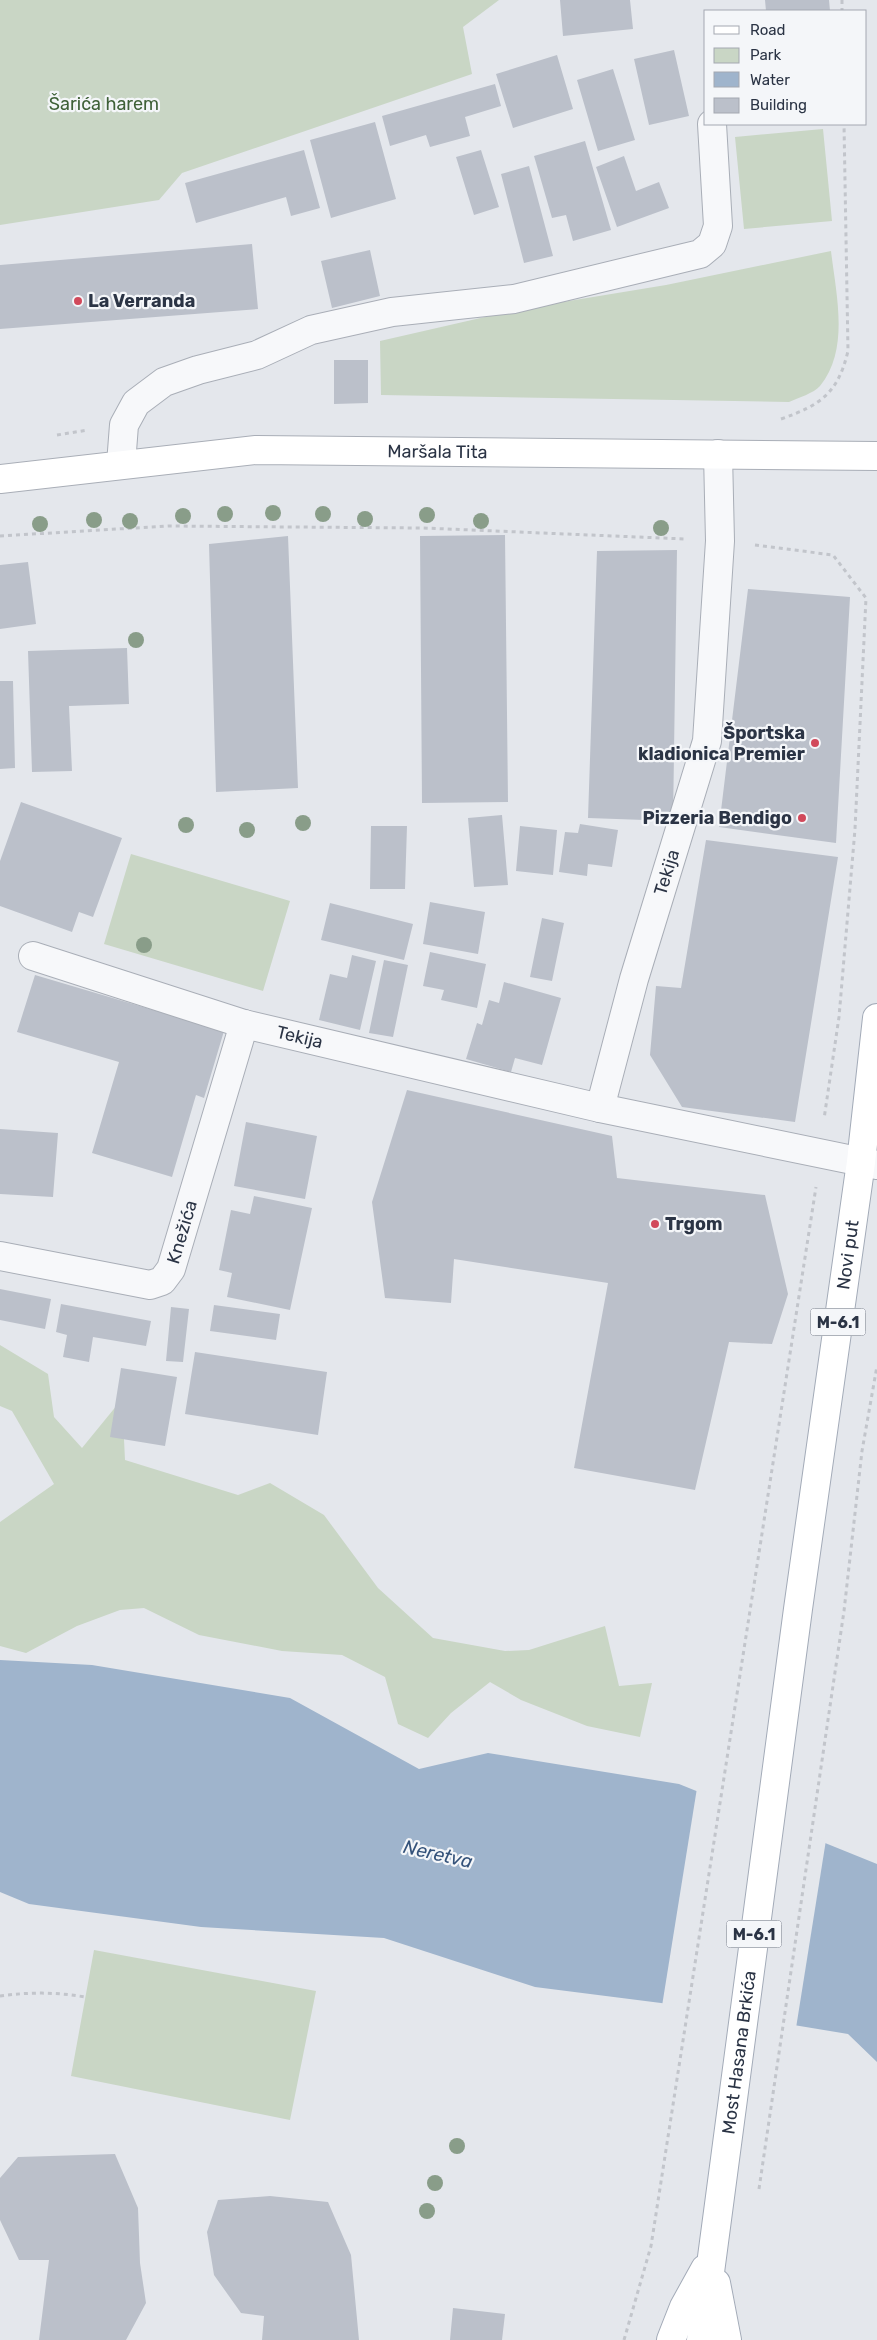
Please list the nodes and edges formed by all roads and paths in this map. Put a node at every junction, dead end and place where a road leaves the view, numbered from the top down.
1 (712, 125) edge
2 (844, 125) edge
3 (778, 420) dead end
4 (718, 454) junction
5 (877, 456) edge
6 (122, 464) junction
7 (0, 479) edge
8 (0, 536) edge
9 (720, 541) junction
10 (33, 956) dead end
11 (877, 1018) edge
12 (244, 1024) junction
13 (600, 1108) junction
14 (819, 1154) junction
15 (869, 1163) edge
16 (0, 1256) edge
17 (877, 1366) edge
18 (798, 1609) joint
19 (0, 1996) edge
20 (85, 1997) dead end
21 (758, 2197) dead end
22 (711, 2259) junction
23 (624, 2340) edge
24 (671, 2340) edge
25 (701, 2340) edge
26 (727, 2340) edge

1 - 6 street
2 - 3 path
4 - 5 main road, Maršala Tita
4 - 6 main road, Maršala Tita
4 - 9 street, Tekija
6 - 7 main road, Maršala Tita
8 - 9 path
9 - 13 street, Tekija
9 - 14 path
10 - 12 street, Tekija
11 - 15 main road, Novi put / M-6.1
12 - 13 street, Tekija
12 - 16 street, Knežića
13 - 14 street, Tekija
14 - 15 street, Tekija
14 - 23 path
15 - 18 main road, Novi put / M-6.1
17 - 21 path
18 - 22 main road, Most Hasana Brkića / M-6.1
19 - 20 path
22 - 24 main road, M-6.1
22 - 25 main road, M-6.1
22 - 26 main road

